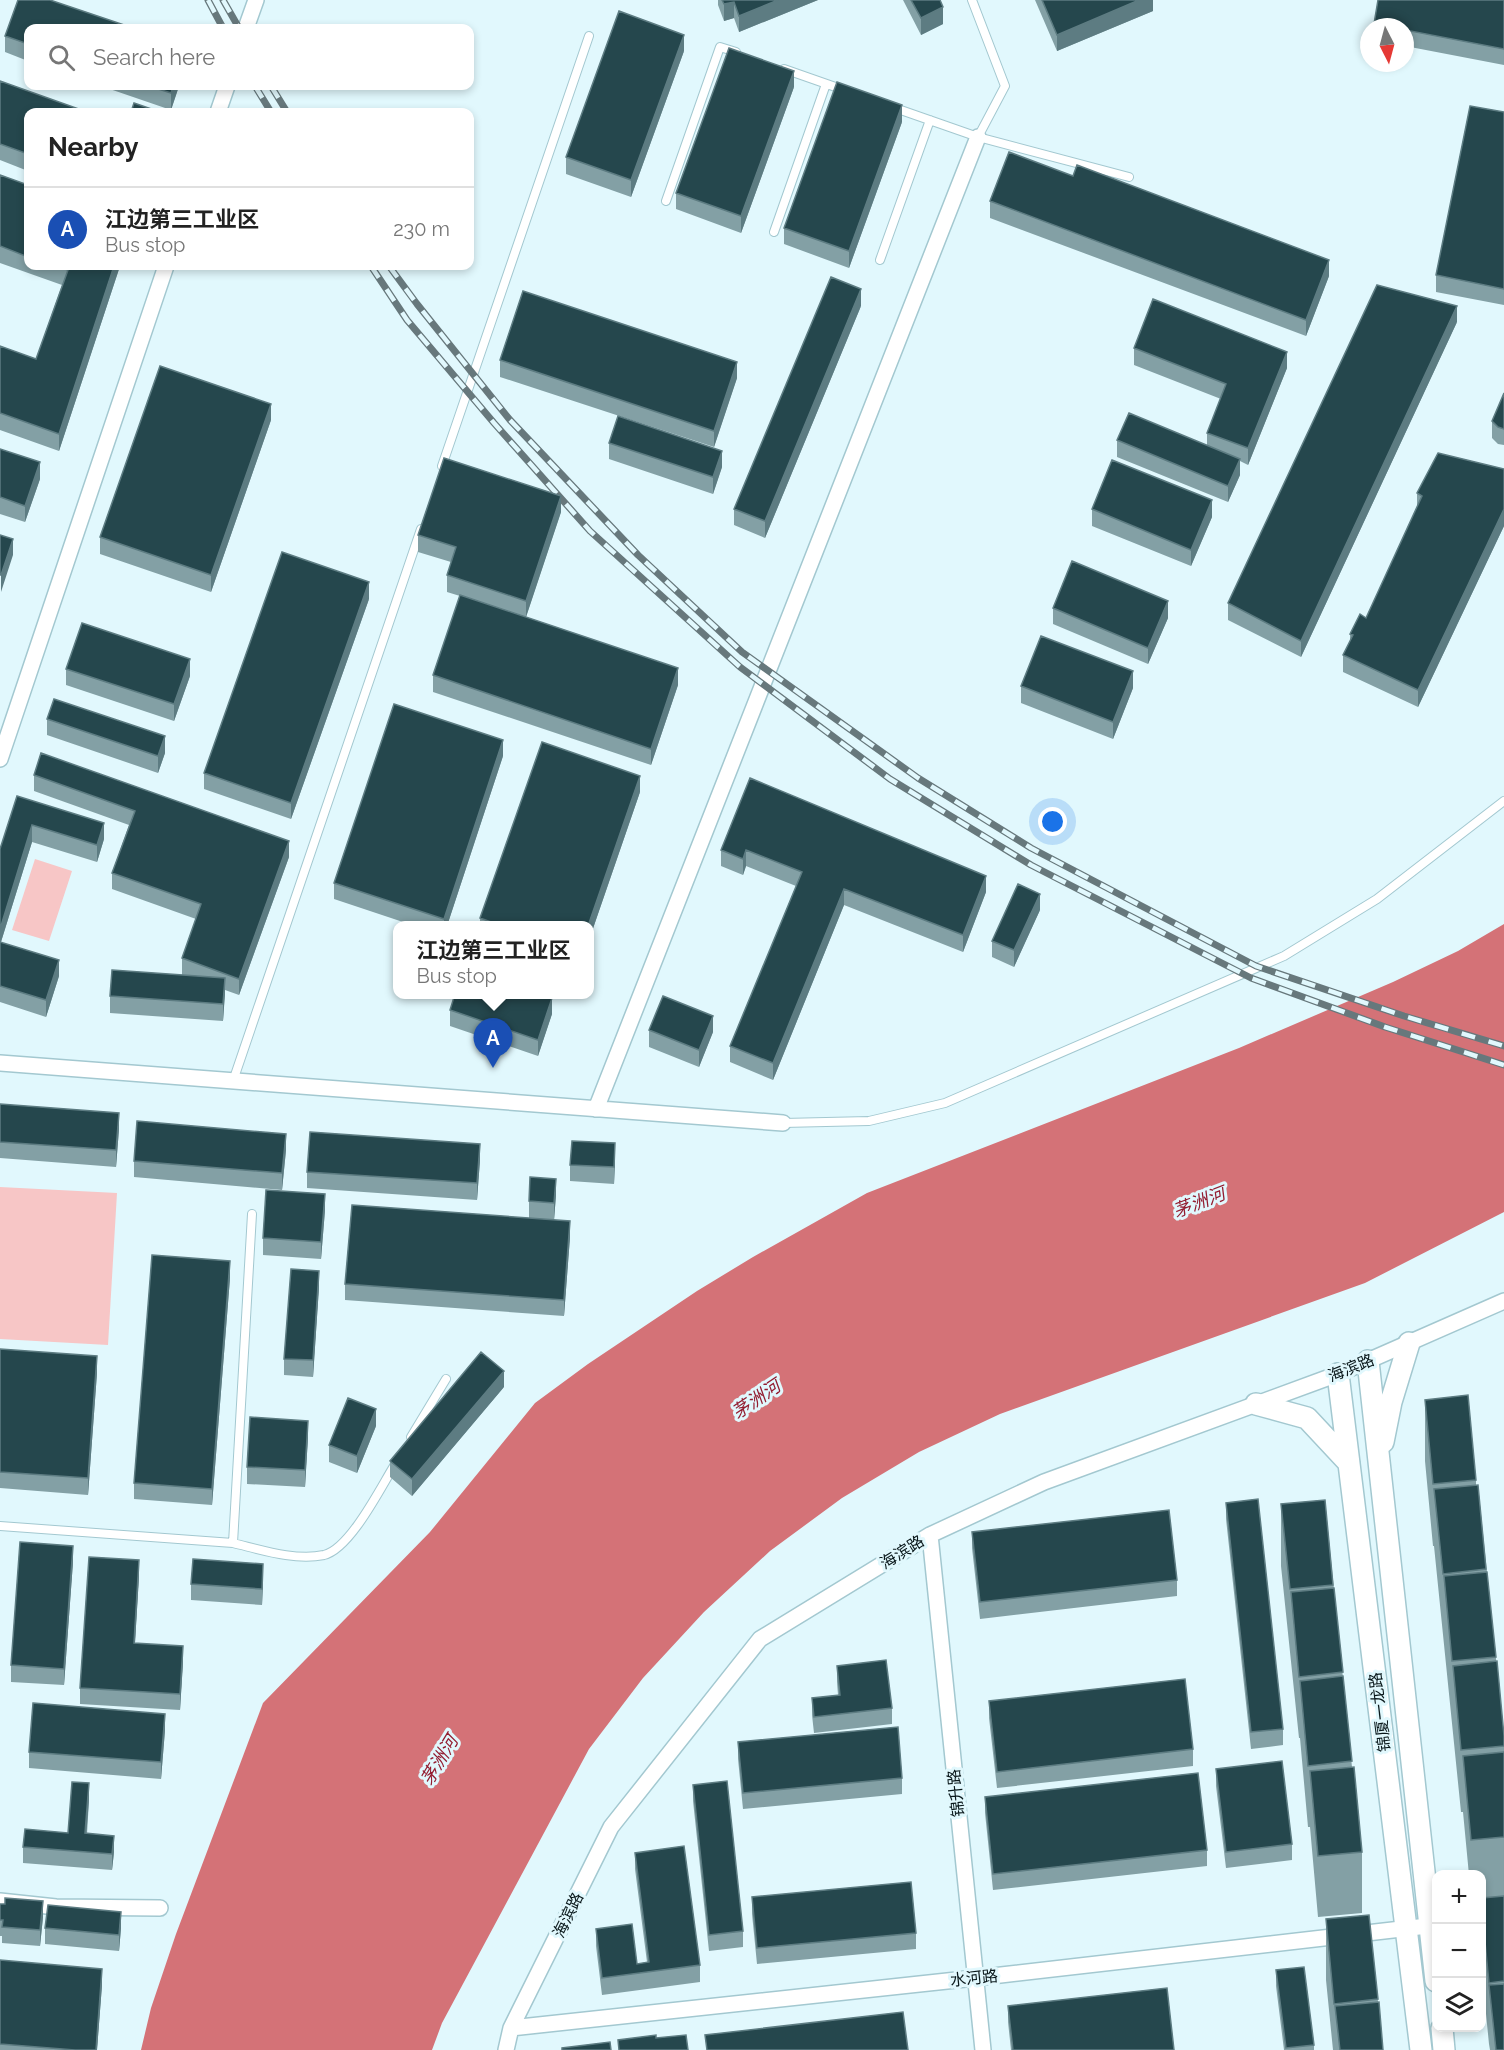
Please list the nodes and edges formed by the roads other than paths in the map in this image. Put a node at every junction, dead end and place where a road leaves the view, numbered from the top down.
1 (256, 0) edge
2 (972, 0) edge
3 (247, 24) edge
4 (589, 36) dead end
5 (741, 54) edge
6 (773, 65) edge
7 (826, 84) junction
8 (226, 90) edge
9 (857, 95) edge
10 (888, 106) edge
11 (219, 108) edge
12 (930, 120) junction
13 (978, 137) junction
14 (1129, 177) dead end
15 (666, 201) dead end
16 (774, 232) dead end
17 (880, 260) dead end
18 (165, 270) edge
19 (440, 474) edge
20 (424, 519) edge
21 (0, 759) edge
22 (1504, 801) edge
23 (0, 1063) edge
24 (233, 1081) junction
25 (596, 1109) junction
26 (783, 1124) joint
27 (252, 1214) dead end
28 (1504, 1301) edge
29 (1409, 1343) junction
30 (1368, 1361) junction
31 (1338, 1374) junction
32 (446, 1379) dead end
33 (1256, 1404) junction
34 (404, 1449) edge
35 (399, 1458) edge
36 (1379, 1461) junction
37 (1349, 1463) junction
38 (0, 1526) edge
39 (930, 1535) junction
40 (233, 1543) junction
41 (0, 1901) edge
42 (160, 1908) dead end
43 (1433, 1924) edge
44 (1432, 1926) edge
45 (1406, 1929) junction
46 (975, 1978) junction
47 (511, 2028) junction
48 (1442, 2032) edge
49 (506, 2050) edge
50 (982, 2050) edge
51 (1421, 2050) edge
52 (1444, 2050) edge

1 - 3 street
2 - 13 lane
4 - 19 lane
5 - 15 lane
6 - 7 lane
7 - 9 lane
7 - 16 lane
8 - 11 street
10 - 12 lane
12 - 13 lane
12 - 17 lane
13 - 14 lane
13 - 25 street
18 - 21 street
20 - 24 lane
22 - 26 lane
23 - 24 street
24 - 25 street
25 - 26 street
27 - 40 lane
28 - 29 street, 海滨路
29 - 30 street, 海滨路
29 - 36 street
30 - 31 street, 海滨路
30 - 36 street, 锦厦一龙路
31 - 33 street, 海滨路
31 - 37 street, 锦厦一龙路
32 - 34 lane
33 - 37 street
33 - 39 street, 海滨路
35 - 40 lane
36 - 43 street, 锦厦一龙路
37 - 45 street, 锦厦一龙路
38 - 40 lane
39 - 46 street, 锦升路
39 - 47 street, 海滨路
41 - 42 street
44 - 45 street, 水河路
45 - 46 street, 水河路
45 - 51 street, 锦厦一龙路
46 - 47 street, 水河路
46 - 50 street, 锦升路
47 - 49 street, 海滨路
48 - 52 street

